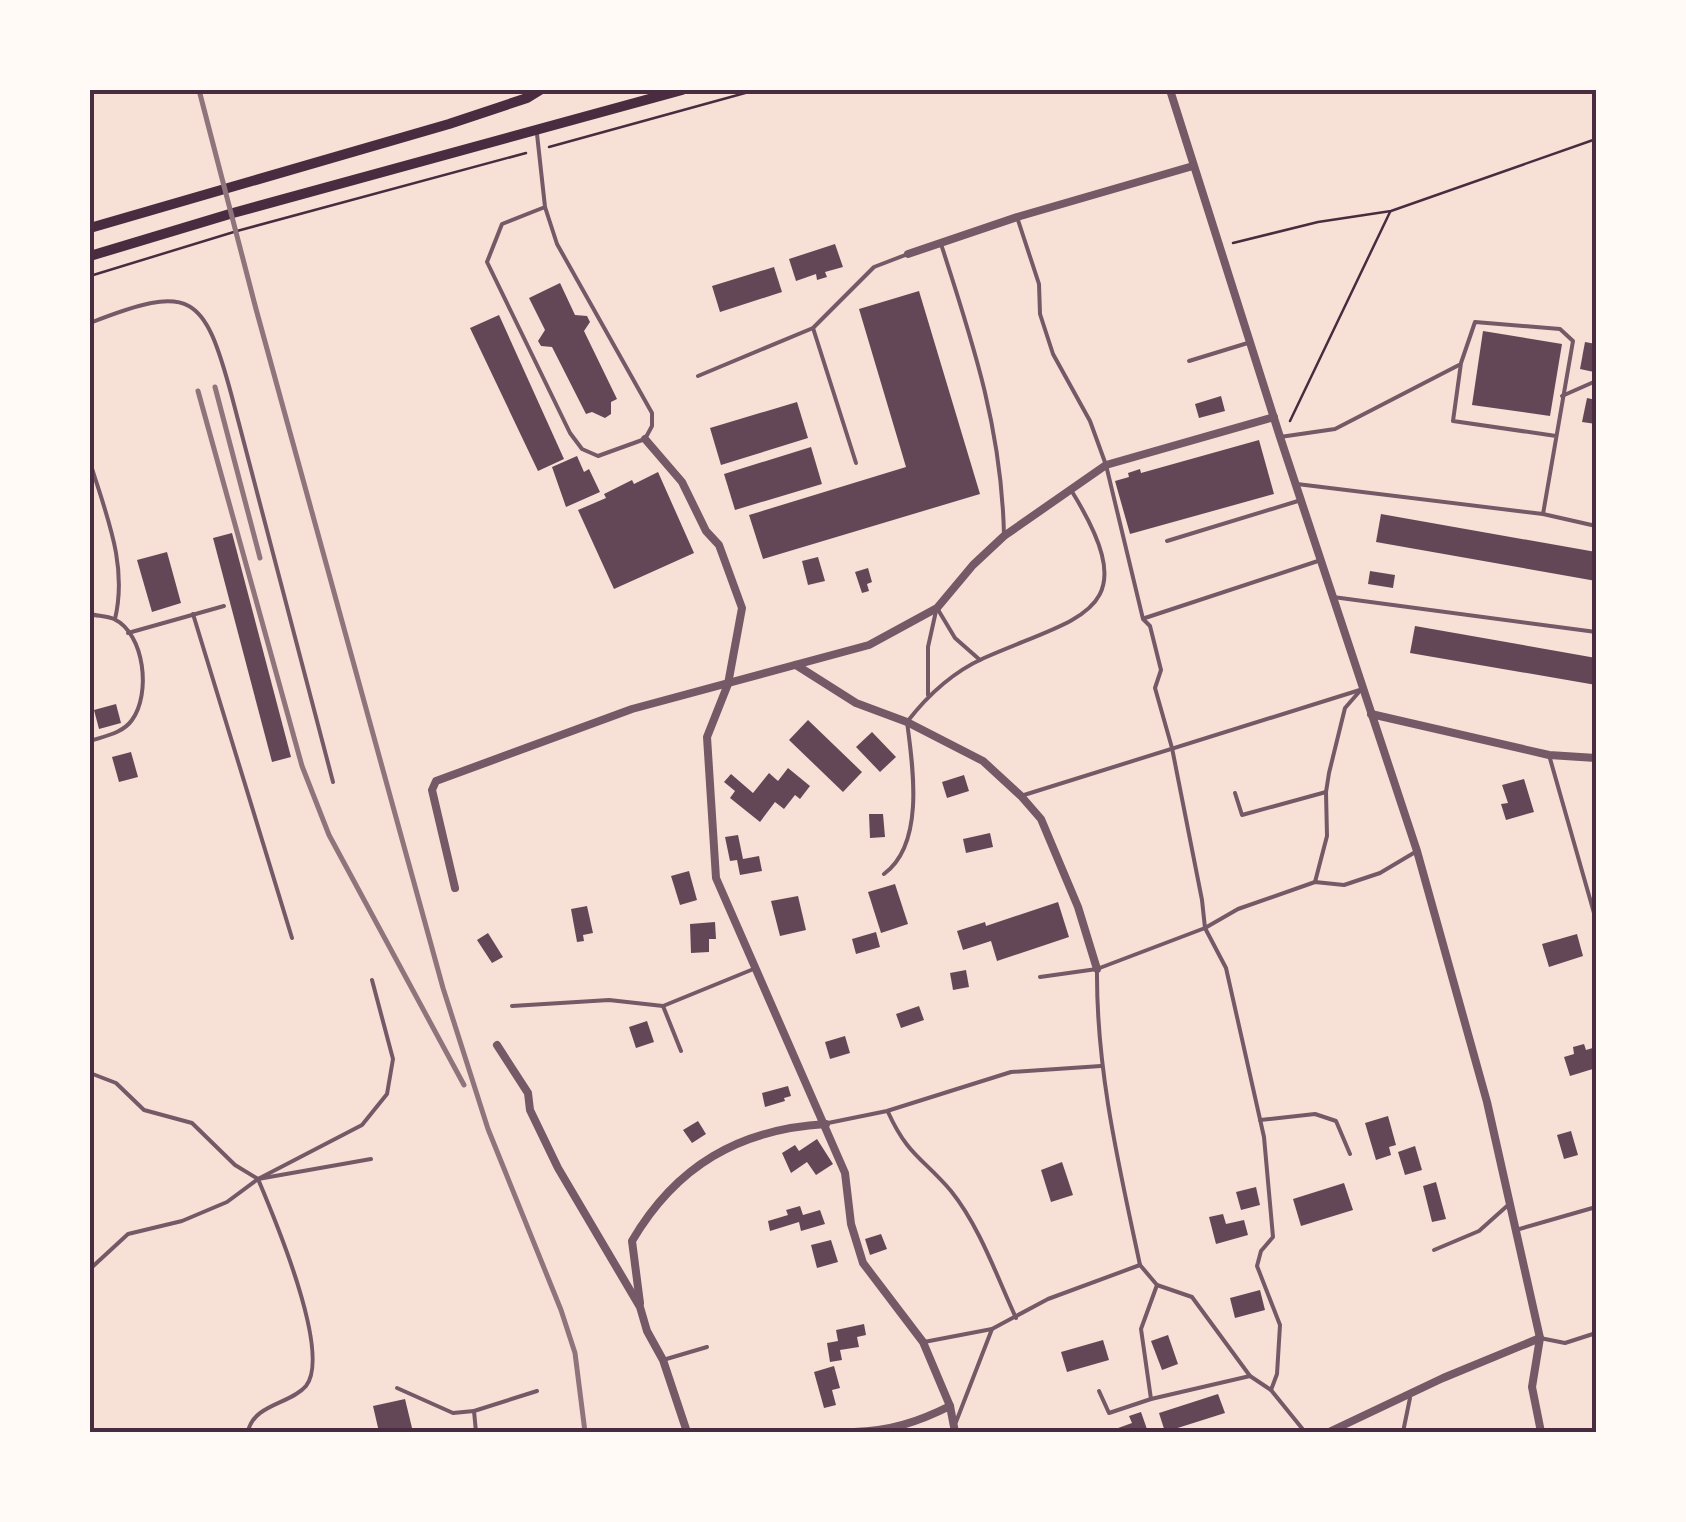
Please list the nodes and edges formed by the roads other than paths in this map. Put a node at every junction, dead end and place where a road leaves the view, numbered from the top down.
1 (540, 90) edge
2 (682, 90) edge
3 (1170, 90) edge
4 (536, 129) junction
5 (1194, 166) junction
6 (545, 207) junction
7 (1016, 217) junction
8 (90, 228) edge
9 (941, 242) junction
10 (908, 254) joint
11 (90, 256) edge
12 (90, 323) edge
13 (812, 328) junction
14 (1251, 342) junction
15 (1189, 361) dead end
16 (1461, 364) junction
17 (698, 376) dead end
18 (1596, 382) edge
19 (1562, 396) junction
20 (1274, 417) junction
21 (1556, 436) junction
22 (645, 438) junction
23 (1280, 438) junction
24 (90, 462) edge
25 (856, 463) dead end
26 (1106, 464) junction
27 (1297, 484) junction
28 (1072, 490) junction
29 (1302, 500) junction
30 (1544, 514) junction
31 (1596, 526) edge
32 (1004, 536) junction
33 (1167, 542) dead end
34 (1321, 560) junction
35 (1333, 597) junction
36 (224, 606) dead end
37 (937, 608) junction
38 (90, 614) edge
39 (193, 614) junction
40 (115, 619) junction
41 (1142, 619) junction
42 (1596, 632) edge
43 (128, 633) junction
44 (980, 660) junction
45 (796, 665) junction
46 (728, 684) junction
47 (1363, 689) junction
48 (928, 695) junction
49 (1371, 714) junction
50 (907, 722) junction
51 (90, 740) edge
52 (1172, 748) junction
53 (1549, 754) junction
54 (1596, 758) edge
55 (334, 782) dead end
56 (1326, 792) junction
57 (1235, 793) dead end
58 (1020, 796) junction
59 (1417, 851) junction
60 (884, 874) dead end
61 (1315, 882) junction
62 (456, 888) dead end
63 (1596, 920) edge
64 (1204, 928) junction
65 (292, 938) dead end
66 (756, 968) junction
67 (1098, 969) junction
68 (1040, 978) dead end
69 (372, 980) dead end
70 (512, 1006) dead end
71 (662, 1006) junction
72 (497, 1045) dead end
73 (681, 1052) dead end
74 (1101, 1066) junction
75 (90, 1073) edge
76 (887, 1111) junction
77 (1260, 1120) junction
78 (826, 1124) junction
79 (1350, 1154) dead end
80 (371, 1159) dead end
81 (258, 1179) junction
82 (1510, 1203) junction
83 (1596, 1207) edge
84 (1516, 1230) junction
85 (1434, 1250) dead end
86 (1140, 1265) junction
87 (90, 1269) edge
88 (1158, 1284) junction
89 (640, 1307) junction
90 (1016, 1318) junction
91 (992, 1329) junction
92 (1596, 1333) edge
93 (1540, 1338) junction
94 (923, 1342) junction
95 (706, 1348) dead end
96 (663, 1360) junction
97 (1250, 1376) junction
98 (397, 1388) dead end
99 (1271, 1390) junction
100 (537, 1391) dead end
101 (1099, 1391) dead end
102 (1411, 1392) junction
103 (1151, 1400) junction
104 (950, 1406) junction
105 (474, 1410) junction
106 (686, 1429) dead end
107 (955, 1429) edge
108 (248, 1432) edge
109 (476, 1432) edge
110 (854, 1432) edge
111 (1305, 1432) edge
112 (1329, 1432) edge
113 (1403, 1432) edge
114 (1541, 1432) edge

1 - 8 main road
2 - 4 main road
3 - 5 street
4 - 6 lane
4 - 11 main road
5 - 7 street
5 - 14 street
6 - 22 lane
6 - 22 lane
7 - 9 street
7 - 26 lane
9 - 10 street
9 - 32 lane
10 - 13 lane
12 - 55 lane
13 - 17 lane
13 - 25 lane
14 - 15 lane
14 - 20 street
16 - 19 lane
16 - 21 lane
16 - 23 lane
18 - 19 lane
19 - 21 lane
20 - 23 street
20 - 26 street
21 - 30 lane
22 - 46 street
23 - 27 street
24 - 40 lane
26 - 28 street
26 - 41 lane
27 - 29 street
27 - 30 lane
28 - 32 street
28 - 44 lane
29 - 33 lane
29 - 34 street
30 - 31 lane
32 - 37 street
34 - 35 street
34 - 41 lane
35 - 42 lane
35 - 47 street
36 - 39 lane
37 - 44 lane
37 - 45 street
37 - 48 lane
38 - 40 lane
39 - 43 lane
39 - 65 lane
40 - 43 lane
41 - 52 lane
43 - 51 lane
44 - 48 lane
45 - 46 street
45 - 50 street
46 - 62 street
46 - 66 street
47 - 49 street
47 - 52 lane
47 - 56 lane
48 - 50 lane
49 - 53 street
49 - 59 street
50 - 58 street
50 - 60 lane
52 - 58 lane
52 - 64 lane
53 - 54 street
53 - 63 lane
56 - 57 lane
56 - 61 lane
58 - 67 street
59 - 61 lane
59 - 82 street
61 - 64 lane
64 - 67 lane
64 - 77 lane
66 - 71 lane
66 - 78 street
67 - 68 lane
67 - 74 lane
69 - 81 lane
70 - 71 lane
71 - 73 lane
72 - 89 street
74 - 76 lane
74 - 86 lane
75 - 81 lane
76 - 78 lane
76 - 90 lane
77 - 79 lane
77 - 99 lane
78 - 89 street
78 - 94 street
80 - 81 lane
81 - 87 lane
81 - 108 lane
82 - 84 street
82 - 85 lane
83 - 84 lane
84 - 93 street
86 - 88 lane
86 - 90 lane
88 - 97 lane
88 - 103 lane
89 - 96 street
90 - 91 lane
91 - 94 lane
91 - 107 lane
92 - 93 lane
93 - 102 street
93 - 114 street
94 - 104 street
95 - 96 lane
96 - 106 street
97 - 99 lane
97 - 103 lane
98 - 105 lane
99 - 111 lane
100 - 105 lane
101 - 103 lane
102 - 112 street
102 - 113 lane
104 - 107 street
104 - 110 street
105 - 109 lane

